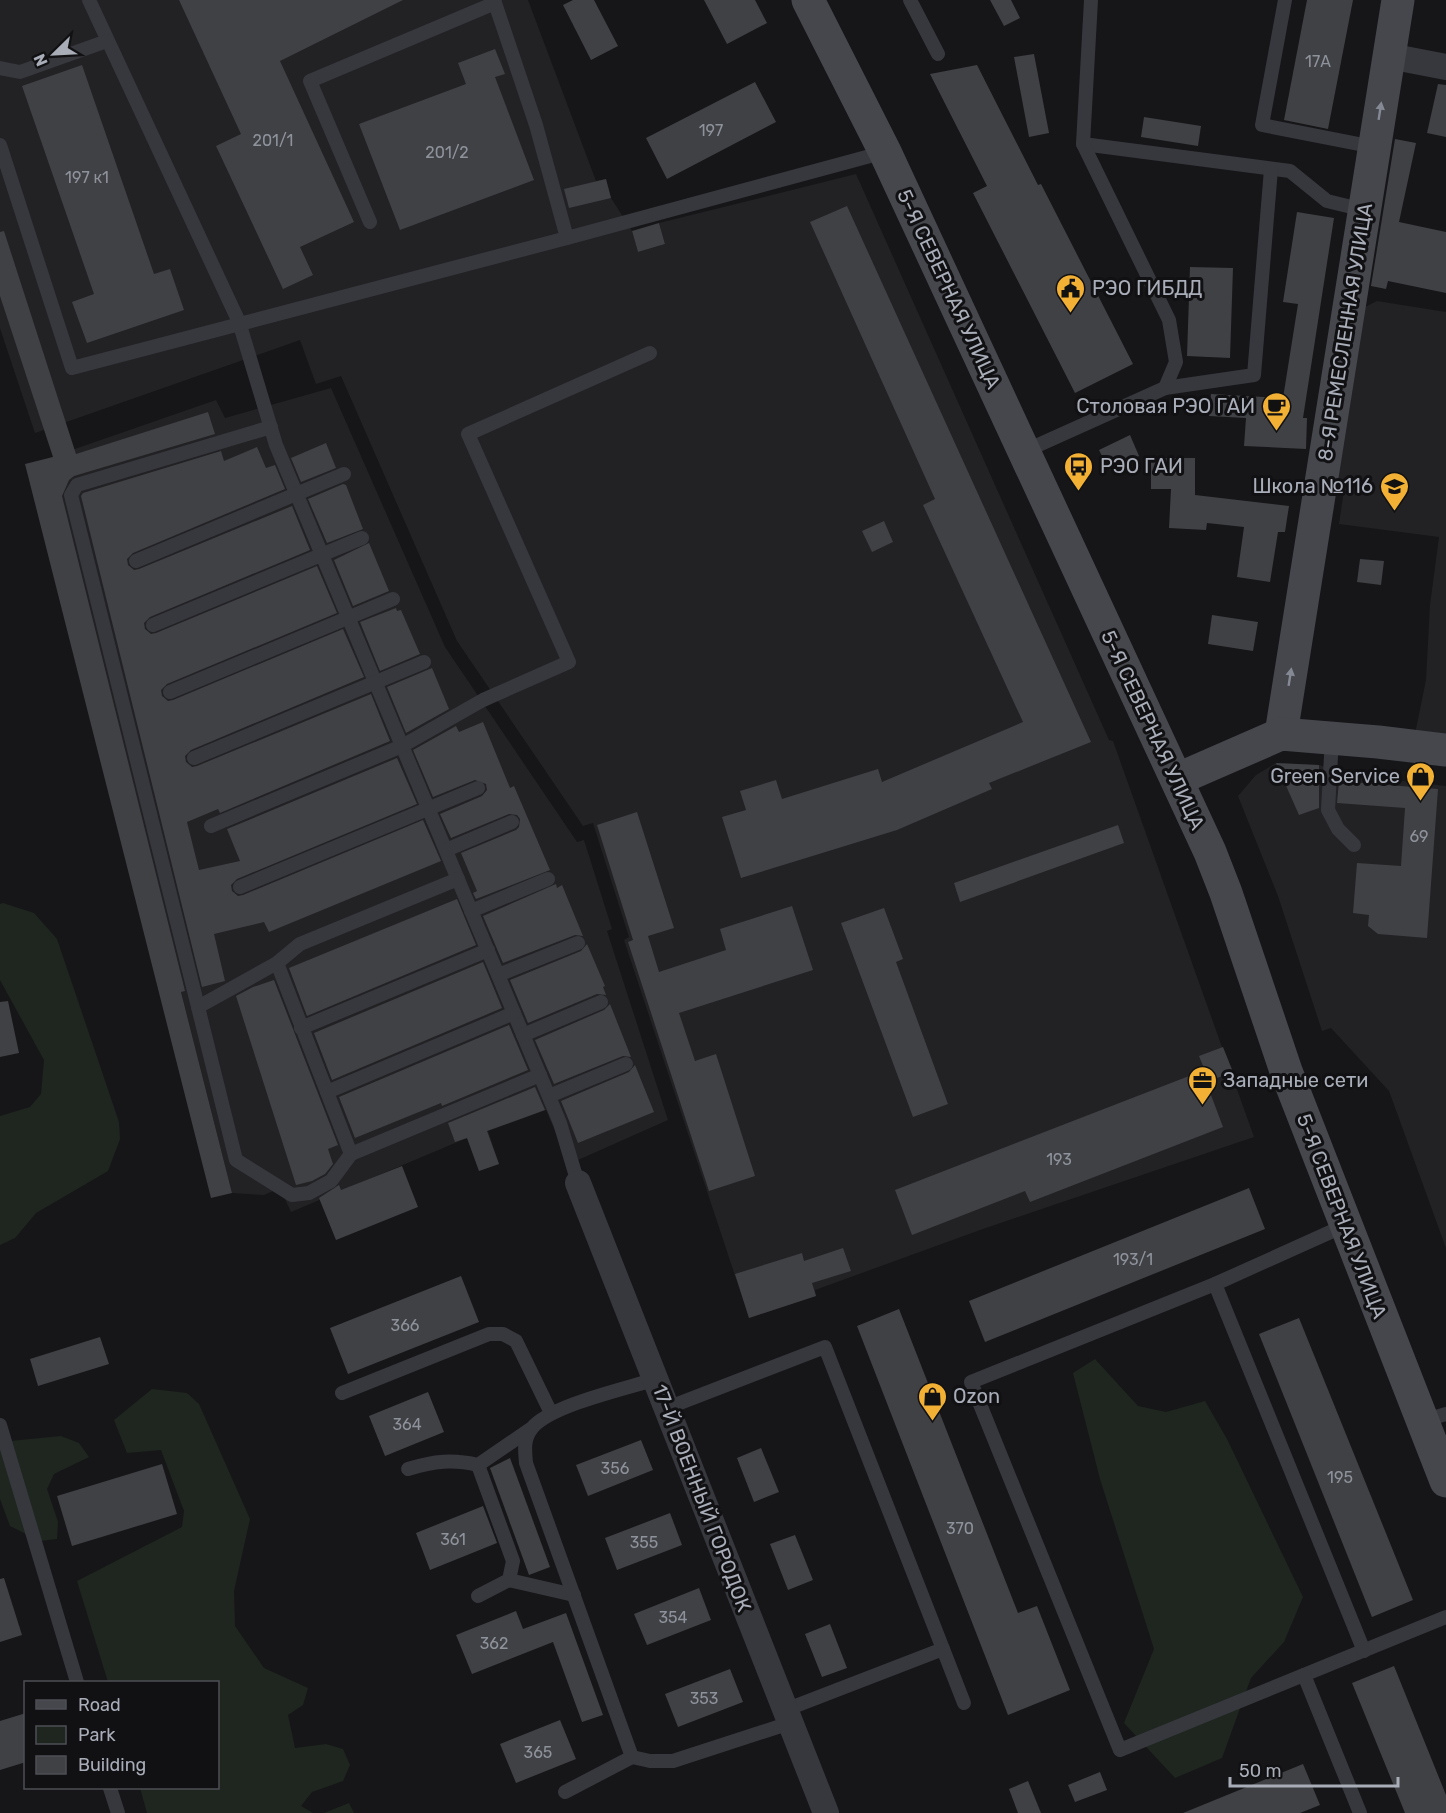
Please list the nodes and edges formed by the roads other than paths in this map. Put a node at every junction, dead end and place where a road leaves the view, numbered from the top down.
1 (89, 0) edge
2 (808, 0) edge
3 (910, 0) edge
4 (1091, 0) edge
5 (1285, 0) edge
6 (1398, 0) edge
7 (495, 2) edge
8 (107, 41) junction
9 (938, 54) dead end
10 (1389, 56) junction
11 (1446, 67) edge
12 (0, 68) edge
13 (1083, 144) junction
14 (0, 145) edge
15 (1374, 147) junction
16 (885, 152) junction
17 (1271, 169) junction
18 (1364, 210) junction
19 (370, 222) dead end
20 (567, 238) junction
21 (239, 322) junction
22 (650, 353) dead end
23 (1165, 388) junction
24 (271, 427) junction
25 (1024, 451) junction
26 (344, 474) dead end
27 (297, 494) junction
28 (362, 538) dead end
29 (322, 554) junction
30 (136, 561) dead end
31 (393, 599) dead end
32 (349, 618) junction
33 (153, 625) dead end
34 (424, 662) dead end
35 (375, 682) junction
36 (171, 692) dead end
37 (1281, 734) junction
38 (1332, 738) junction
39 (402, 746) junction
40 (1446, 750) edge
41 (194, 758) dead end
42 (1178, 779) junction
43 (478, 788) dead end
44 (429, 808) junction
45 (512, 822) dead end
46 (211, 826) dead end
47 (1354, 844) dead end
48 (446, 850) junction
49 (458, 879) junction
50 (548, 879) dead end
51 (240, 887) dead end
52 (471, 911) junction
53 (578, 943) dead end
54 (488, 950) junction
55 (277, 963) junction
56 (498, 975) junction
57 (601, 1002) dead end
58 (198, 1007) junction
59 (514, 1013) junction
60 (301, 1028) junction
61 (523, 1035) junction
62 (626, 1064) dead end
63 (540, 1075) junction
64 (327, 1092) junction
65 (549, 1096) junction
66 (351, 1154) junction
67 (579, 1183) joint
68 (1346, 1225) junction
69 (1215, 1284) junction
70 (656, 1380) junction
71 (342, 1393) dead end
72 (667, 1408) junction
73 (550, 1413) junction
74 (1434, 1418) edge
75 (0, 1425) edge
76 (531, 1429) junction
77 (478, 1465) junction
78 (408, 1468) dead end
79 (1446, 1481) edge
80 (508, 1580) junction
81 (574, 1595) junction
82 (478, 1596) dead end
83 (1446, 1617) edge
84 (943, 1648) junction
85 (1364, 1651) junction
86 (1304, 1675) junction
87 (76, 1681) edge
88 (964, 1703) dead end
89 (788, 1716) junction
90 (632, 1757) junction
91 (110, 1789) edge
92 (565, 1792) dead end
93 (118, 1813) edge
94 (826, 1813) edge
95 (1360, 1813) edge

1 - 8 lane
2 - 16 main road, 5-Я СЕВЕРНАЯ УЛИЦА
3 - 9 lane
4 - 13 lane
5 - 15 lane
6 - 10 main road, 8-Я РЕМЕСЛЕННАЯ УЛИЦА
7 - 19 lane
7 - 20 lane
8 - 12 lane
8 - 21 lane
10 - 11 street
15 -> 10 main road, 8-Я РЕМЕСЛЕННАЯ УЛИЦА
13 - 17 lane
13 - 23 lane
14 - 21 lane
15 - 18 main road, 8-Я РЕМЕСЛЕННАЯ УЛИЦА
16 - 20 lane
16 - 25 main road, 5-Я СЕВЕРНАЯ УЛИЦА
17 - 18 lane
17 - 23 lane
37 -> 18 main road, 8-Я РЕМЕСЛЕННАЯ УЛИЦА
20 - 21 lane
21 - 24 lane
22 - 39 lane
23 - 25 lane
24 - 27 lane
24 - 58 lane
25 - 42 main road, 5-Я СЕВЕРНАЯ УЛИЦА
26 - 27 lane
27 - 29 lane
27 - 30 lane
28 - 29 lane
29 - 32 lane
29 - 33 lane
31 - 32 lane
32 - 35 lane
32 - 36 lane
34 - 35 lane
35 - 39 lane
35 - 41 lane
37 - 38 main road
37 - 42 main road
38 - 40 main road
38 - 47 lane
39 - 44 lane
39 - 46 lane
42 - 68 main road, 5-Я СЕВЕРНАЯ УЛИЦА
43 - 44 lane
44 - 48 lane
44 - 51 lane
45 - 48 lane
48 - 49 lane
49 - 52 lane
49 - 55 lane
50 - 52 lane
52 - 54 lane
53 - 56 lane
54 - 56 lane
54 - 60 lane
55 - 58 lane
55 - 60 lane
56 - 59 lane
57 - 61 lane
58 - 66 lane
59 - 61 lane
59 - 64 lane
60 - 64 lane
61 - 63 lane
62 - 65 lane
63 - 65 lane
63 - 66 lane
64 - 66 lane
65 - 67 lane
67 - 70 street, 17-Й ВОЕННЫЙ ГОРОДОК
68 - 69 lane
68 - 74 main road, 5-Я СЕВЕРНАЯ УЛИЦА
69 - 85 lane
69 - 86 lane
70 - 72 street, 17-Й ВОЕННЫЙ ГОРОДОК
70 - 73 lane
71 - 73 lane
72 - 84 lane
72 - 89 street, 17-Й ВОЕННЫЙ ГОРОДОК
73 - 76 lane
74 - 79 main road, 5-Я СЕВЕРНАЯ УЛИЦА
75 - 87 lane
76 - 77 lane
76 - 81 lane
77 - 78 lane
77 - 80 lane
80 - 81 lane
80 - 82 lane
81 - 90 lane
83 - 85 lane
84 - 88 lane
84 - 89 lane
85 - 86 lane
86 - 95 lane
89 - 90 lane
89 - 94 street, 17-Й ВОЕННЫЙ ГОРОДОК
90 - 92 lane
91 - 93 lane

